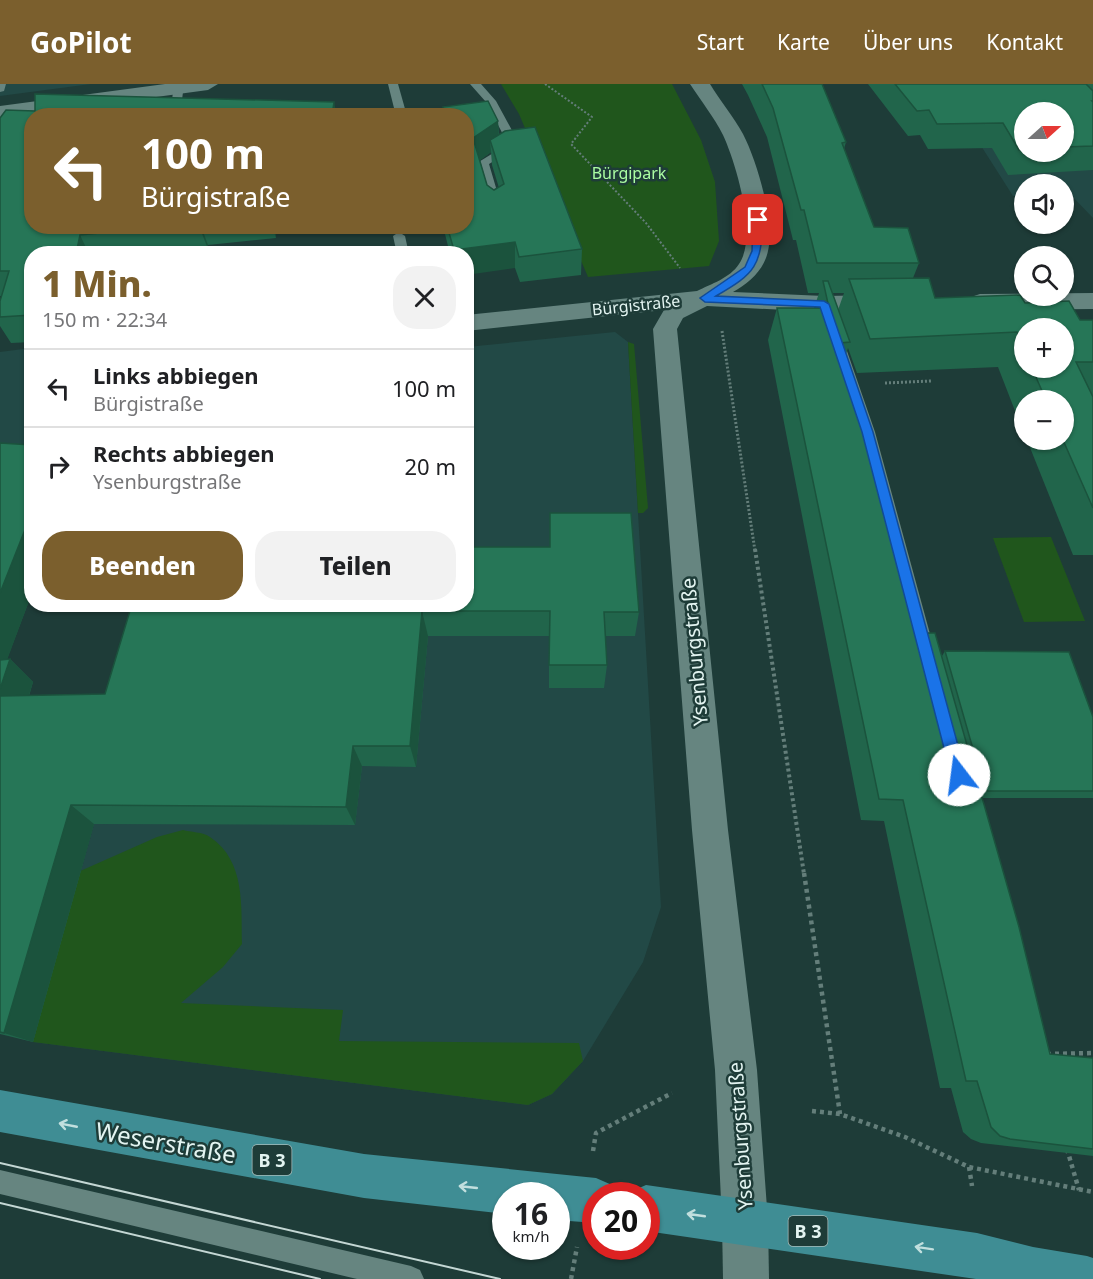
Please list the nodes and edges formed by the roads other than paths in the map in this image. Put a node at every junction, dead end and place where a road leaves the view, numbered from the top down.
1 (1, 84) edge
2 (208, 84) edge
3 (393, 84) edge
4 (475, 84) edge
5 (700, 84) edge
6 (179, 86) edge
7 (0, 89) edge
8 (30, 108) edge
9 (177, 108) edge
10 (400, 108) edge
11 (24, 109) edge
12 (0, 112) edge
13 (497, 210) edge
14 (399, 236) dead end
15 (401, 246) edge
16 (705, 298) junction
17 (1093, 301) edge
18 (952, 302) edge
19 (906, 303) edge
20 (829, 321) junction
21 (474, 322) edge
22 (932, 672) edge
23 (0, 1111) edge
24 (0, 1182) edge
25 (492, 1190) edge
26 (660, 1210) edge
27 (746, 1222) junction
28 (411, 1279) edge
29 (746, 1279) edge
30 (1087, 1279) edge

1 - 7 lane
2 - 6 street
3 - 10 lane
4 - 13 lane
5 - 16 street, Ysenburgstraße
6 - 8 street
6 - 9 lane
11 - 12 street
14 - 15 lane
16 - 20 street, Bürgistraße
16 - 21 street, Bürgistraße
16 - 27 street, Ysenburgstraße
17 - 18 street
19 - 20 street, Bürgistraße
20 - 22 lane
25 -> 23 main road, Weserstraße / B 3
24 - 28 lane
27 -> 26 main road, B 3
27 - 29 street, Ysenburgstraße
30 -> 27 main road, B 3

